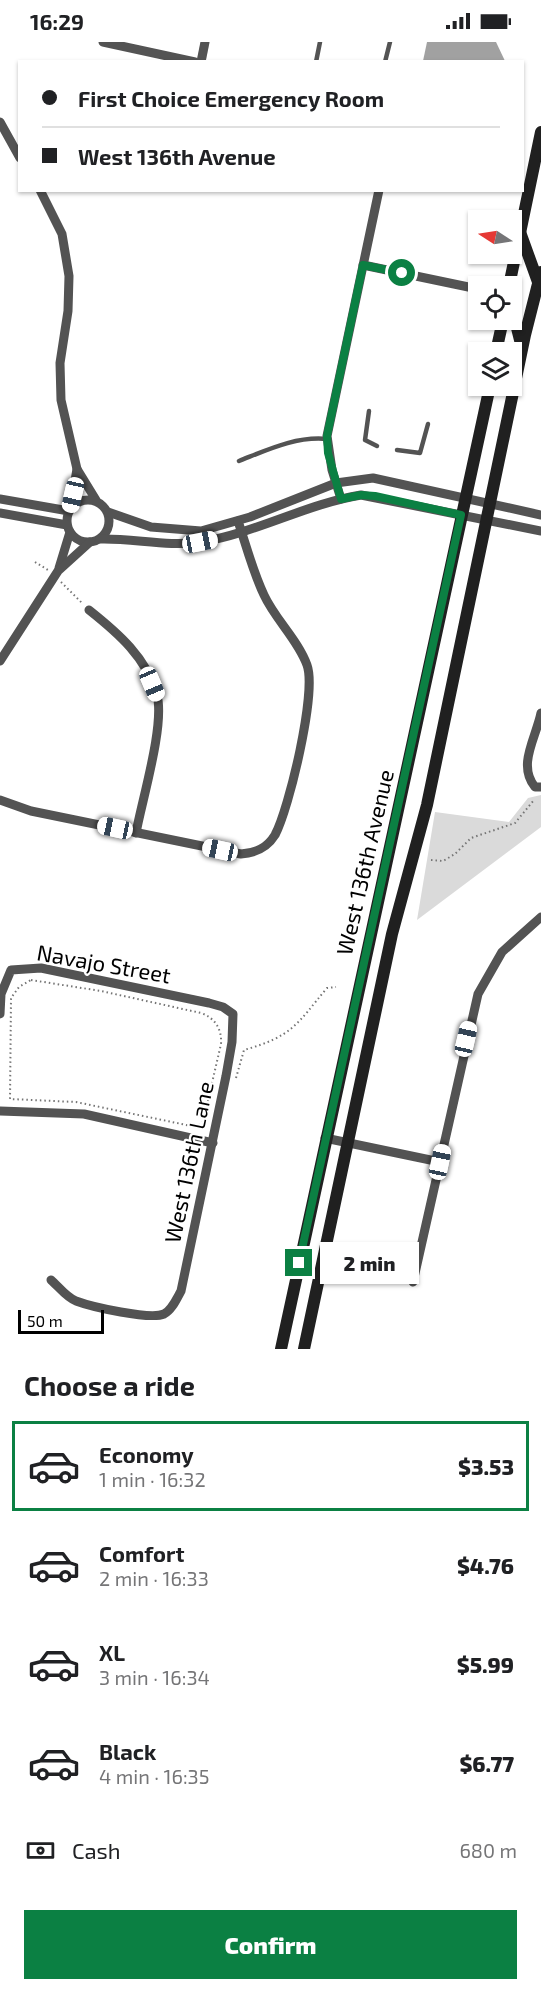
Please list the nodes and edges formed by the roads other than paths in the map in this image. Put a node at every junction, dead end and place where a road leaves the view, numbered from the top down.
1 (103, 42) edge
2 (205, 42) edge
3 (320, 42) edge
4 (390, 42) edge
5 (186, 60) edge
6 (201, 60) edge
7 (316, 60) edge
8 (386, 60) edge
9 (0, 122) edge
10 (541, 132) edge
11 (18, 154) edge
12 (41, 192) edge
13 (379, 192) edge
14 (522, 221) edge
15 (522, 235) edge
16 (363, 265) junction
17 (540, 279) edge
18 (468, 287) edge
19 (522, 348) edge
20 (488, 396) edge
21 (512, 396) edge
22 (369, 411) dead end
23 (428, 424) dead end
24 (327, 439) junction
25 (377, 446) dead end
26 (397, 450) dead end
27 (239, 461) dead end
28 (77, 469) junction
29 (336, 483) junction
30 (464, 497) junction
31 (0, 498) edge
32 (341, 499) junction
33 (96, 500) junction
34 (490, 504) junction
35 (69, 510) junction
36 (108, 512) junction
37 (0, 513) edge
38 (461, 515) junction
39 (541, 515) edge
40 (486, 520) junction
41 (238, 521) junction
42 (68, 528) junction
43 (541, 531) edge
44 (242, 533) junction
45 (95, 541) junction
46 (58, 571) junction
47 (89, 610) road end
48 (0, 661) edge
49 (541, 713) edge
50 (539, 737) edge
51 (541, 787) edge
52 (0, 800) edge
53 (136, 833) junction
54 (541, 917) edge
55 (0, 1014) edge
56 (233, 1014) joint
57 (0, 1111) edge
58 (325, 1138) junction
59 (213, 1143) junction
60 (347, 1143) junction
61 (440, 1162) junction
62 (51, 1280) dead end
63 (413, 1281) dead end
64 (281, 1349) edge
65 (304, 1349) edge

1 - 5 street
2 - 6 street
3 - 7 lane
4 - 8 lane
9 - 11 street
10 - 14 main road
12 - 28 street
13 - 16 street
15 - 17 main road
16 - 18 street
16 - 24 street
17 - 19 main road, West 136th Avenue
20 - 30 main road, West 136th Avenue
21 - 34 main road, West 136th Avenue
22 - 25 lane
23 - 26 lane
24 - 27 lane
24 - 29 street
28 - 33 street
28 - 35 street
29 - 30 street
29 - 32 street
29 - 41 street
30 - 34 street
30 - 38 main road, West 136th Avenue
31 - 35 street
32 - 38 street
32 - 44 street
33 - 35 street
33 - 36 street
34 - 39 street
34 - 40 main road, West 136th Avenue
35 - 42 street
36 - 41 street
36 - 45 street
37 - 42 street
38 - 40 street
38 - 58 main road, West 136th Avenue
40 - 43 street
40 - 60 main road, West 136th Avenue
41 - 44 street
42 - 45 street
42 - 46 street
44 - 45 street
44 - 53 street
45 - 46 street
46 - 48 street
47 - 53 street
49 - 50 street
50 - 51 street
52 - 53 street
54 - 61 street
55 - 56 street, Navajo Street
56 - 59 street, West 136th Lane
57 - 59 street
58 - 60 street
58 - 64 main road, West 136th Avenue
59 - 62 street, West 136th Lane
60 - 61 street
60 - 65 main road, West 136th Avenue
61 - 63 street

